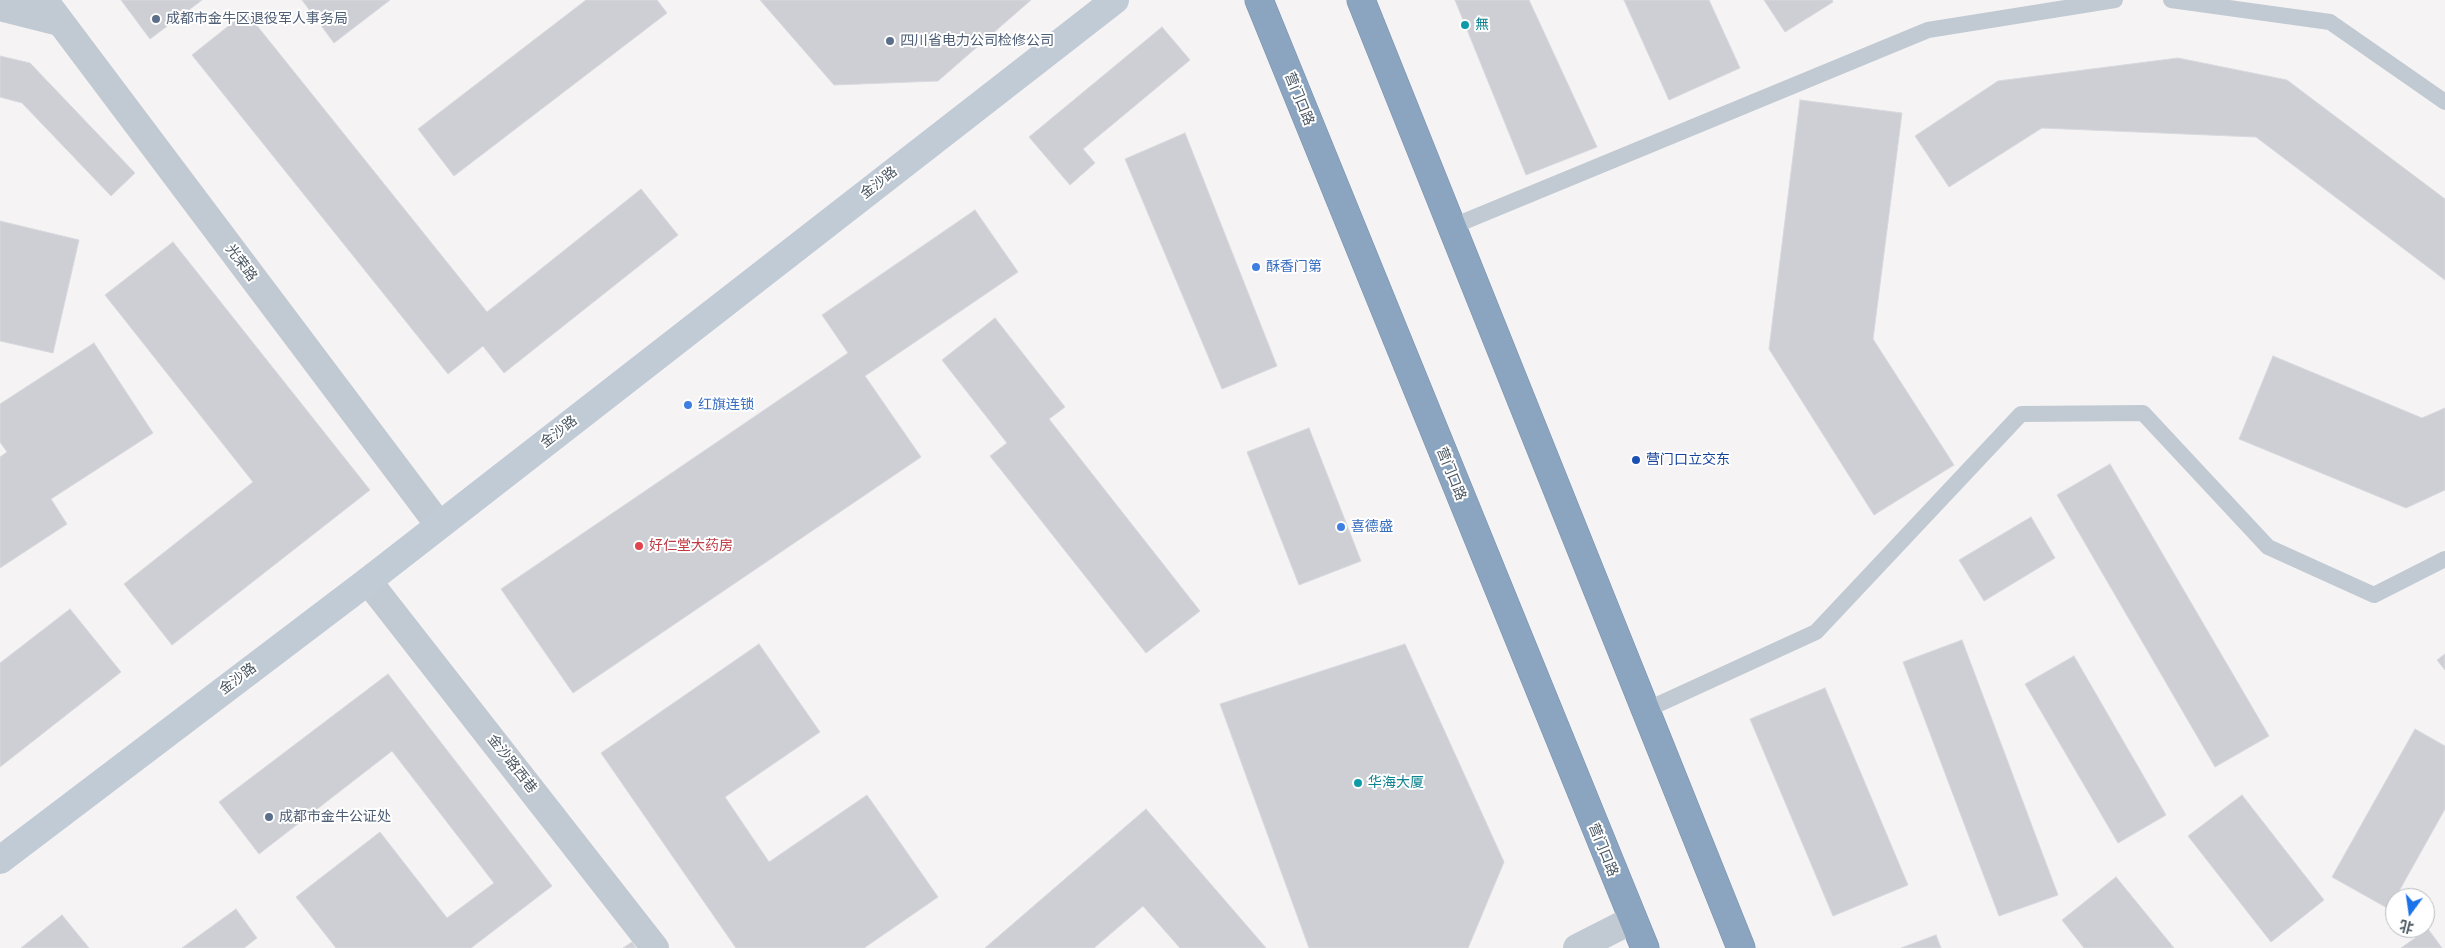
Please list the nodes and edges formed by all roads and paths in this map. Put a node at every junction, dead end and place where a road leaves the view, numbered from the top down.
1 (44, 0) edge
2 (1115, 0) edge
3 (1259, 0) edge
4 (1361, 0) edge
5 (2115, 0) edge
6 (2171, 0) edge
7 (0, 7) edge
8 (60, 22) junction
9 (2445, 102) edge
10 (1451, 227) junction
11 (439, 525) junction
12 (2445, 559) edge
13 (368, 581) junction
14 (1646, 710) junction
15 (0, 860) edge
16 (1632, 920) junction
17 (655, 948) edge
18 (1577, 948) edge
19 (1645, 948) edge
20 (1741, 948) edge

1 - 8 street, 光荣路
2 - 11 street, 金沙路
3 - 16 highway, 营门口路
4 - 10 highway
5 - 10 lane
6 - 9 lane
7 - 8 street
8 - 11 street, 光荣路
10 - 14 highway
11 - 13 street, 金沙路
12 - 14 lane
13 - 15 street, 金沙路
13 - 17 street, 金沙路西巷
14 - 20 highway
16 - 18 street
16 - 19 highway, 营门口路

